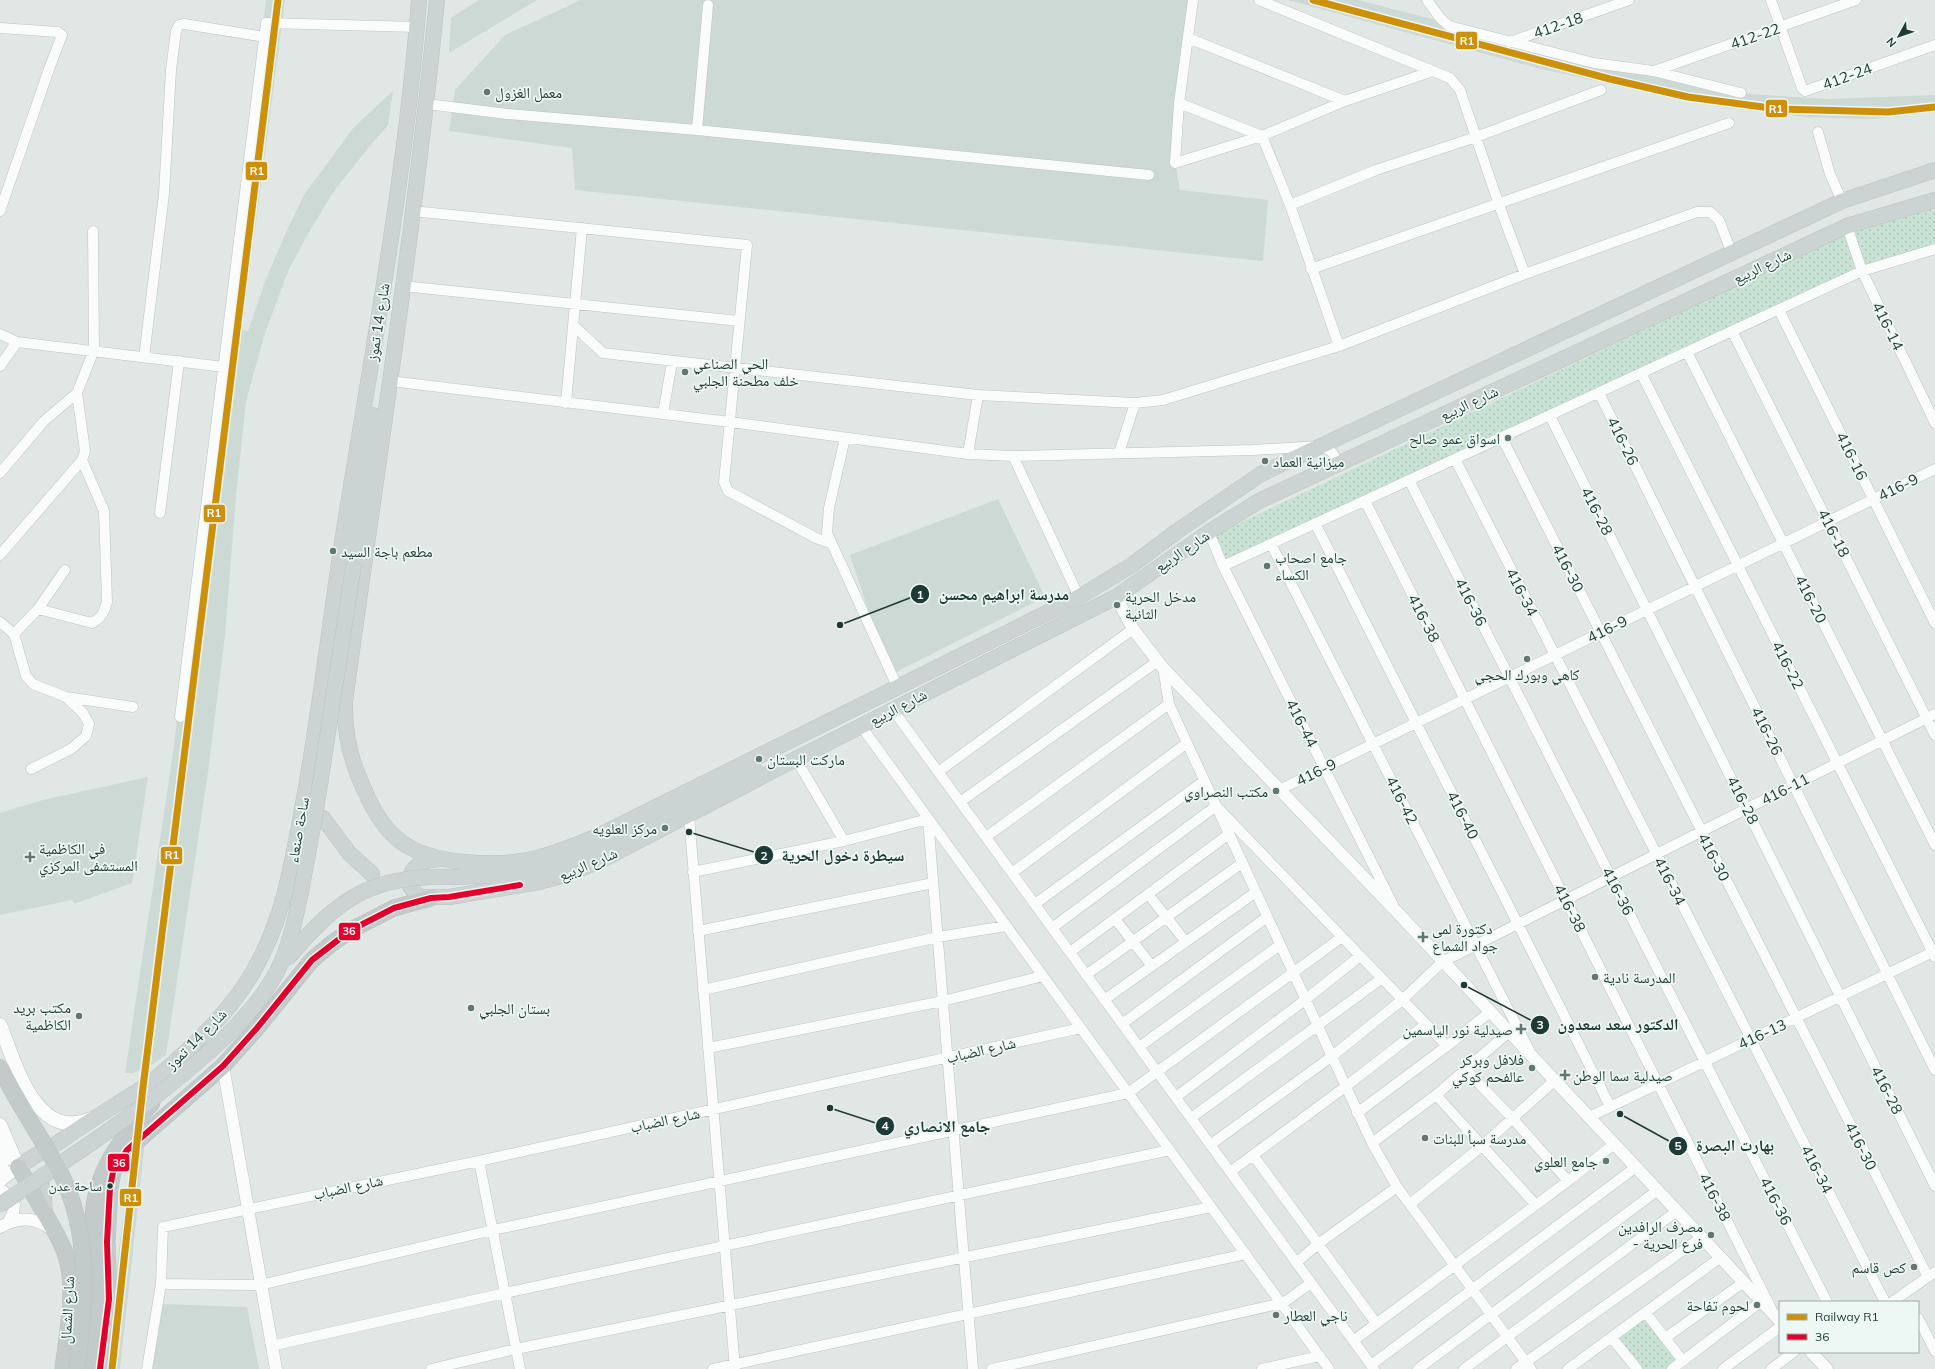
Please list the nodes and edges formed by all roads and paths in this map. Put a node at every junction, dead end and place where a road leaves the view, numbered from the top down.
1 (419, 0) edge
2 (437, 0) edge
3 (1193, 0) edge
4 (1258, 0) edge
5 (1427, 0) edge
6 (1629, 0) edge
7 (1771, 0) edge
8 (1856, 0) edge
9 (708, 5) dead end
10 (1781, 26) junction
11 (417, 27) junction
12 (0, 28) edge
13 (265, 37) junction
14 (1188, 38) junction
15 (1510, 42) junction
16 (1935, 45) edge
17 (1433, 71) junction
18 (1653, 71) junction
19 (1601, 90) dead end
20 (1741, 93) dead end
21 (1345, 101) junction
22 (1179, 103) junction
23 (427, 104) junction
24 (1729, 123) dead end
25 (697, 130) junction
26 (1818, 132) dead end
27 (1262, 136) junction
28 (1476, 137) junction
29 (1935, 170) edge
30 (1149, 175) dead end
31 (1935, 200) edge
32 (1842, 201) junction
33 (1290, 205) junction
34 (1499, 205) junction
35 (0, 211) edge
36 (413, 211) junction
37 (1847, 226) junction
38 (582, 228) junction
39 (93, 231) dead end
40 (1935, 249) edge
41 (1732, 254) junction
42 (1311, 269) junction
43 (1862, 271) junction
44 (1525, 274) junction
45 (403, 286) junction
46 (575, 303) junction
47 (400, 308) junction
48 (1779, 310) junction
49 (739, 321) junction
50 (573, 325) junction
51 (1732, 331) junction
52 (0, 334) edge
53 (17, 342) junction
54 (1339, 346) junction
55 (94, 350) junction
56 (1687, 352) junction
57 (144, 357) junction
58 (179, 361) junction
59 (672, 362) junction
60 (0, 366) edge
61 (224, 366) junction
62 (735, 368) junction
63 (1641, 373) junction
64 (390, 381) junction
65 (77, 393) junction
66 (1599, 393) junction
67 (978, 394) junction
68 (566, 403) junction
69 (1135, 403) junction
70 (663, 414) junction
71 (1550, 416) junction
72 (730, 422) junction
73 (1935, 423) edge
74 (845, 438) junction
75 (1502, 438) junction
76 (1320, 446) junction
77 (1118, 453) junction
78 (968, 454) junction
79 (1013, 456) junction
80 (1455, 459) junction
81 (82, 460) junction
82 (1340, 464) junction
83 (1935, 469) edge
84 (0, 473) edge
85 (1409, 480) junction
86 (1873, 499) junction
87 (1365, 501) junction
88 (160, 513) dead end
89 (1828, 521) junction
90 (1315, 524) junction
91 (1209, 532) junction
92 (830, 543) junction
93 (1783, 543) junction
94 (1271, 544) junction
95 (0, 554) edge
96 (1738, 565) junction
97 (1223, 566) junction
98 (65, 570) dead end
99 (1695, 586) junction
100 (1079, 596) junction
101 (1116, 596) junction
102 (38, 609) junction
103 (1647, 610) junction
104 (0, 622) edge
105 (1935, 623) edge
106 (1133, 629) junction
107 (1600, 633) junction
108 (14, 634) junction
109 (329, 642) junction
110 (353, 646) junction
111 (1554, 655) junction
112 (1160, 664) junction
113 (1509, 677) junction
114 (897, 686) junction
115 (66, 696) junction
116 (1464, 699) junction
117 (1169, 704) junction
118 (133, 707) dead end
119 (893, 710) junction
120 (1931, 716) edge
121 (180, 717) dead end
122 (1416, 723) junction
123 (861, 726) junction
124 (1935, 735) edge
125 (1882, 740) junction
126 (1187, 743) junction
127 (1373, 744) junction
128 (796, 759) junction
129 (1837, 763) junction
130 (782, 766) junction
131 (310, 767) junction
132 (1324, 768) junction
133 (31, 769) dead end
134 (938, 772) junction
135 (1204, 781) junction
136 (1793, 785) junction
137 (311, 790) dead end
138 (1279, 790) junction
139 (960, 802) junction
140 (1216, 806) junction
141 (1747, 808) junction
142 (689, 816) junction
143 (323, 818) dead end
144 (928, 819) junction
145 (1701, 831) junction
146 (1229, 834) junction
147 (986, 837) junction
148 (844, 841) junction
149 (1935, 845) edge
150 (1656, 854) junction
151 (446, 859) junction
152 (1242, 863) junction
153 (694, 872) junction
154 (372, 874) dead end
155 (1012, 874) junction
156 (1611, 877) junction
157 (933, 883) junction
158 (413, 888) junction
159 (287, 892) joint
160 (1256, 892) junction
161 (1148, 894) junction
162 (1565, 899) junction
163 (1035, 904) junction
164 (1397, 912) junction
165 (1167, 917) junction
166 (1267, 917) junction
167 (1115, 919) junction
168 (1517, 924) junction
169 (1006, 926) junction
170 (1052, 928) junction
171 (698, 930) junction
172 (938, 937) junction
173 (1342, 937) junction
174 (1132, 942) junction
175 (1186, 942) junction
176 (1475, 944) junction
177 (1280, 945) junction
178 (1070, 952) junction
179 (1934, 953) edge
180 (1360, 956) junction
181 (1442, 962) junction
182 (1152, 966) junction
183 (278, 969) junction
184 (1293, 974) junction
185 (1887, 974) junction
186 (1086, 975) junction
187 (1043, 976) junction
188 (1381, 978) junction
189 (703, 990) junction
190 (1840, 996) junction
191 (1104, 1000) junction
192 (1305, 1000) junction
193 (1402, 1000) junction
194 (943, 1001) junction
195 (1490, 1012) junction
196 (1796, 1018) junction
197 (1122, 1024) junction
198 (0, 1025) edge
199 (1425, 1025) junction
200 (1317, 1026) junction
201 (1081, 1028) junction
202 (1509, 1032) junction
203 (1751, 1039) junction
204 (1447, 1046) junction
205 (1139, 1047) junction
206 (708, 1048) junction
207 (947, 1057) junction
208 (1331, 1057) junction
209 (1533, 1057) junction
210 (1705, 1061) junction
211 (223, 1066) junction
212 (0, 1067) edge
213 (1466, 1070) junction
214 (1935, 1070) edge
215 (1157, 1072) junction
216 (1555, 1080) junction
217 (1658, 1084) junction
218 (1346, 1087) junction
219 (162, 1092) junction
220 (1128, 1093) junction
221 (1436, 1095) junction
222 (1176, 1097) junction
223 (1610, 1106) junction
224 (713, 1109) junction
225 (1357, 1113) junction
226 (1589, 1117) junction
227 (95, 1118) junction
228 (1191, 1118) junction
229 (1513, 1119) junction
230 (0, 1126) edge
231 (952, 1131) junction
232 (59, 1143) dead end
233 (1372, 1143) junction
234 (1210, 1144) junction
235 (1614, 1144) junction
236 (1482, 1146) junction
237 (1170, 1150) junction
238 (41, 1152) dead end
239 (1253, 1155) junction
240 (480, 1161) junction
241 (1636, 1167) junction
242 (0, 1169) edge
243 (1230, 1172) junction
244 (21, 1173) junction
245 (1568, 1181) junction
246 (719, 1182) junction
247 (1935, 1186) edge
248 (1397, 1187) junction
249 (38, 1190) dead end
250 (1658, 1190) junction
251 (4, 1194) edge
252 (958, 1195) junction
253 (1410, 1204) junction
254 (1536, 1205) junction
255 (1211, 1206) junction
256 (249, 1208) junction
257 (1677, 1211) junction
258 (4, 1225) edge
259 (53, 1230) junction
260 (493, 1230) junction
261 (1702, 1238) junction
262 (1318, 1244) junction
263 (725, 1246) junction
264 (1246, 1254) junction
265 (964, 1257) junction
266 (1721, 1257) junction
267 (1296, 1262) junction
268 (1454, 1266) junction
269 (1931, 1274) edge
270 (1744, 1282) junction
271 (1312, 1283) junction
272 (161, 1284) junction
273 (260, 1285) junction
274 (1472, 1289) junction
275 (505, 1293) junction
276 (1905, 1293) junction
277 (1762, 1301) junction
278 (1826, 1301) edge
279 (1883, 1301) edge
280 (1893, 1301) edge
281 (1909, 1301) edge
282 (1283, 1303) junction
283 (730, 1305) junction
284 (1646, 1313) junction
285 (969, 1314) junction
286 (1491, 1315) junction
287 (1777, 1318) edge
288 (1919, 1320) edge
289 (1376, 1323) junction
290 (1779, 1328) edge
291 (1508, 1337) junction
292 (1612, 1338) junction
293 (1665, 1338) junction
294 (1354, 1341) junction
295 (271, 1346) junction
296 (516, 1349) junction
297 (1935, 1351) edge
298 (1793, 1353) edge
299 (1815, 1353) edge
300 (1320, 1356) junction
301 (1683, 1361) junction
302 (1529, 1365) edge
303 (735, 1367) edge
304 (1372, 1367) edge
305 (1631, 1367) edge
306 (63, 1369) edge
307 (77, 1369) edge
308 (88, 1369) edge
309 (100, 1369) edge
310 (147, 1369) edge
311 (276, 1369) edge
312 (431, 1369) edge
313 (520, 1369) edge
314 (713, 1369) edge
315 (973, 1369) edge
316 (992, 1369) edge
317 (1262, 1369) edge
318 (1330, 1369) edge
319 (1418, 1369) edge
320 (1464, 1369) edge
321 (1516, 1369) edge
322 (1568, 1369) edge
323 (1672, 1369) edge
324 (1723, 1369) edge
325 (1771, 1369) edge
326 (1827, 1369) edge

1 - 11 main road, شارع 14 تموز
2 - 23 main road, شارع 14 تموز
3 - 14 street
4 - 17 street
5 - 15 street
6 - 15 street, 412-18
7 - 10 street
8 - 10 street, 412-22
9 - 25 street
10 - 16 street, 412-24
10 - 18 street, 412-22
11 - 13 street
11 - 109 main road, شارع 14 تموز
12 - 35 street
13 - 57 street
13 - 61 street
14 - 21 street
14 - 22 street
15 - 18 street
17 - 21 street
17 - 28 street
18 - 20 street
19 - 28 street
21 - 27 street
22 - 27 street
22 - 27 street
23 - 25 street
23 - 36 main road, شارع 14 تموز
24 - 34 street
25 - 30 street
26 - 32 street
27 - 33 street
28 - 33 street
28 - 34 street
29 - 32 main road, شارع الربيع
31 - 37 main road, شارع الربيع
32 - 41 main road, شارع الربيع
33 - 42 street
34 - 42 street
34 - 44 street
36 - 38 street
36 - 45 main road, شارع 14 تموز
37 - 43 street, 416-14
37 - 82 main road, شارع الربيع
38 - 46 street
38 - 49 street
39 - 55 street
40 - 43 street
41 - 44 street
41 - 76 main road, شارع الربيع
42 - 54 street
43 - 48 street
43 - 73 street, 416-14
44 - 54 street
45 - 46 street
45 - 47 main road, شارع 14 تموز
46 - 49 street
46 - 50 street
47 - 64 main road, شارع 14 تموز
47 - 183 main road, bridge
48 - 51 street
48 - 86 street, 416-16
49 - 62 street
50 - 59 street
50 - 68 street
51 - 56 street
51 - 89 street, 416-18
52 - 53 street
53 - 55 street
53 - 60 street
54 - 69 street
55 - 57 street
55 - 65 street
56 - 63 street
56 - 93 street, 416-20
57 - 58 street
58 - 61 street
58 - 88 street
59 - 62 street
59 - 70 street
61 - 121 street
62 - 67 street
62 - 72 street
63 - 66 street
63 - 96 street, 416-22
64 - 68 street
64 - 110 main road, شارع 14 تموز
65 - 81 street
65 - 84 street
66 - 71 street
66 - 99 street, 416-26
67 - 69 street
67 - 78 street
68 - 70 street
69 - 77 street
70 - 72 street
71 - 75 street
71 - 103 street, 416-28
72 - 74 street
72 - 92 street
74 - 78 street
74 - 92 street
75 - 80 street
75 - 107 street, 416-30
76 - 77 street
76 - 82 street
76 - 100 main road, شارع الربيع
77 - 79 street
78 - 79 street
79 - 100 street
80 - 85 street
80 - 111 street, 416-34
81 - 95 street
81 - 102 street
82 - 91 main road, شارع الربيع
83 - 86 street, 416-9
85 - 87 street
85 - 113 street, 416-36
86 - 89 street, 416-9
86 - 105 street, 416-16
87 - 90 street
87 - 116 street, 416-38
89 - 93 street, 416-9
89 - 120 street, 416-18
90 - 94 street
90 - 122 street, 416-40
91 - 97 street, 416-44
91 - 101 main road, شارع الربيع
92 - 114 street
93 - 96 street, 416-9
93 - 125 street, 416-20
94 - 97 street
94 - 127 street, 416-42
96 - 99 street, 416-9
96 - 129 street, 416-22
97 - 132 street, 416-44
98 - 102 street
99 - 103 street, 416-9
99 - 136 street, 416-26
100 - 114 main road, شارع الربيع
101 - 106 street
101 - 119 main road, شارع الربيع
102 - 108 street
103 - 107 street, 416-9
103 - 141 street, 416-28
104 - 108 street
106 - 112 street
106 - 134 street
107 - 111 street, 416-9
107 - 145 street, 416-30
108 - 115 street
109 - 110 main road
109 - 131 main road, ساحة صنعاء
110 - 151 main road, شارع 14 تموز
111 - 113 street, 416-9
111 - 150 street, 416-34
112 - 117 street
112 - 138 street
112 - 139 street
113 - 116 street, 416-9
113 - 156 street, 416-36
114 - 151 main road, شارع الربيع
115 - 118 street
115 - 133 street
116 - 122 street, 416-9
116 - 162 street, 416-38
117 - 126 street
117 - 147 street
119 - 123 main road, شارع الربيع
119 - 134 street
120 - 124 street, 416-18
120 - 125 street, 416-11
122 - 127 street, 416-9
122 - 168 street, 416-40
123 - 128 main road, شارع الربيع
123 - 144 street
125 - 129 street, 416-11
125 - 149 street, 416-20
126 - 135 street
126 - 155 street
127 - 132 street, 416-9
127 - 176 street, 416-42
128 - 130 main road, شارع الربيع
128 - 148 street
129 - 136 street, 416-11
129 - 179 street, 416-22
130 - 142 main road, شارع الربيع
130 - 183 main road, bridge
131 - 137 main road, ساحة صنعاء
131 - 159 main road, ساحة صنعاء
132 - 138 street, 416-9
132 - 164 street, 416-44
134 - 139 street
135 - 140 street
135 - 163 street
136 - 141 street, 416-11
136 - 185 street, 416-26
138 - 164 street
139 - 147 street
140 - 146 street
140 - 170 street
140 - 173 street
141 - 145 street, 416-11
141 - 190 street, 416-28
142 - 153 street
142 - 158 main road, شارع الربيع
143 - 154 main road, ساحة صنعاء
144 - 148 street
144 - 157 street
144 - 169 street
145 - 150 street, 416-11
145 - 196 street, 416-30
146 - 152 street
146 - 161 street
147 - 155 street
148 - 153 street
150 - 156 street, 416-11
150 - 203 street, 416-34
151 - 158 main road
152 - 160 street
152 - 165 street
153 - 171 street
155 - 163 street
156 - 162 street, 416-11
156 - 210 street, 416-36
157 - 171 street
157 - 172 street
158 - 211 highway
159 - 227 main road, شارع 14 تموز
160 - 166 street
160 - 175 street
161 - 165 street
161 - 167 street
162 - 168 street, 416-11
162 - 217 street, 416-38
163 - 170 street
164 - 181 street
165 - 174 street
165 - 175 street
166 - 177 street
166 - 197 street
167 - 174 street
167 - 178 street
168 - 176 street, 416-11
168 - 223 street, 416-40
169 - 172 street
169 - 187 street
170 - 178 street
171 - 189 street
172 - 189 street
172 - 194 street
173 - 180 street
173 - 184 street
174 - 182 street
174 - 186 street
175 - 182 street
176 - 181 street, 416-11
176 - 209 street, 416-42
177 - 184 street
177 - 205 street
178 - 186 street
179 - 185 street, 416-13
180 - 188 street
180 - 192 street
181 - 193 street, 416-11
181 - 195 street
182 - 191 street
183 - 219 main road, bridge
184 - 192 street
184 - 215 street
185 - 190 street, 416-13
185 - 214 street, 416-26
186 - 191 street
187 - 194 street
187 - 201 street
188 - 193 street
188 - 200 street
189 - 206 street
190 - 196 street, 416-13
190 - 247 street, 416-28
191 - 197 street
192 - 200 street
192 - 222 street
193 - 199 street
193 - 208 street, 416-11
194 - 206 street
194 - 207 street
195 - 202 street
195 - 204 street
196 - 203 street, 416-13
196 - 269 street, 416-30
197 - 205 street
198 - 227 main road
199 - 204 street
199 - 218 street
200 - 208 street
200 - 228 street
201 - 207 street, شارع الضباب
201 - 220 street
202 - 209 street
202 - 213 street
203 - 210 street, 416-13
203 - 279 street, 416-34
204 - 225 street
205 - 215 street
206 - 224 street
207 - 224 street, شارع الضباب
207 - 231 street
208 - 218 street
208 - 234 street, 416-11
209 - 216 street
210 - 217 street, 416-13
210 - 278 street, 416-36
211 - 256 street
211 - 309 highway
212 - 307 highway, bridge
213 - 221 street
213 - 229 street
215 - 220 street
215 - 222 street
216 - 226 street
216 - 229 street
217 - 223 street, 416-13
217 - 287 street, 416-38
218 - 225 street
218 - 239 street
219 - 251 main road, bridge
219 - 308 highway, bridge
220 - 231 street
220 - 237 street
221 - 233 street
221 - 236 street
222 - 228 street
223 - 226 street, 416-13
224 - 240 street, شارع الضباب
224 - 246 street
225 - 233 street
226 - 235 street
227 - 232 main road, شارع 14 تموز
228 - 234 street
229 - 236 street
229 - 245 street
230 - 242 main road
230 - 244 main road
231 - 246 street
231 - 252 street
233 - 248 street
234 - 243 street
235 - 241 street
235 - 245 street
236 - 253 street
236 - 254 street
237 - 252 street
237 - 255 street
238 - 244 main road
239 - 243 street
239 - 262 street
240 - 256 street, شارع الضباب
240 - 260 street
241 - 250 street
241 - 274 street
243 - 267 street
244 - 251 street
245 - 254 street
246 - 260 street
246 - 263 street
248 - 253 street
248 - 262 street
249 - 259 highway, شارع الشمال
250 - 257 street
250 - 286 street
251 - 258 street
252 - 263 street
252 - 265 street
253 - 268 street
254 - 268 street
255 - 264 street
255 - 265 street
256 - 272 street, شارع الضباب
256 - 273 street
257 - 261 street
257 - 291 street
258 - 259 street
259 - 306 highway, شارع الشمال
260 - 273 street
260 - 275 street
261 - 266 street
261 - 302 street
262 - 267 street
262 - 289 street
263 - 275 street
263 - 283 street
264 - 282 street
264 - 285 street
265 - 283 street
265 - 285 street
266 - 270 street
266 - 284 street
267 - 271 street
268 - 274 street
268 - 289 street
269 - 276 street
270 - 277 street
270 - 293 street
271 - 282 street
271 - 294 street
272 - 273 street
272 - 310 street
273 - 295 street
274 - 286 street
274 - 304 street
275 - 295 street
275 - 296 street
276 - 280 street
276 - 281 street
277 - 287 street
277 - 301 street
282 - 300 street
282 - 316 street
283 - 296 street
283 - 303 street
284 - 292 street
284 - 293 street
285 - 303 street
285 - 315 street
286 - 291 street
286 - 319 street
288 - 297 street
289 - 294 street
290 - 324 street
291 - 302 street
291 - 320 street
292 - 305 street
292 - 322 street
293 - 301 street
294 - 304 street
295 - 311 street
296 - 312 street
296 - 313 street
298 - 325 street
299 - 326 street
300 - 317 street
300 - 318 street
301 - 323 street
302 - 321 street
303 - 314 street

